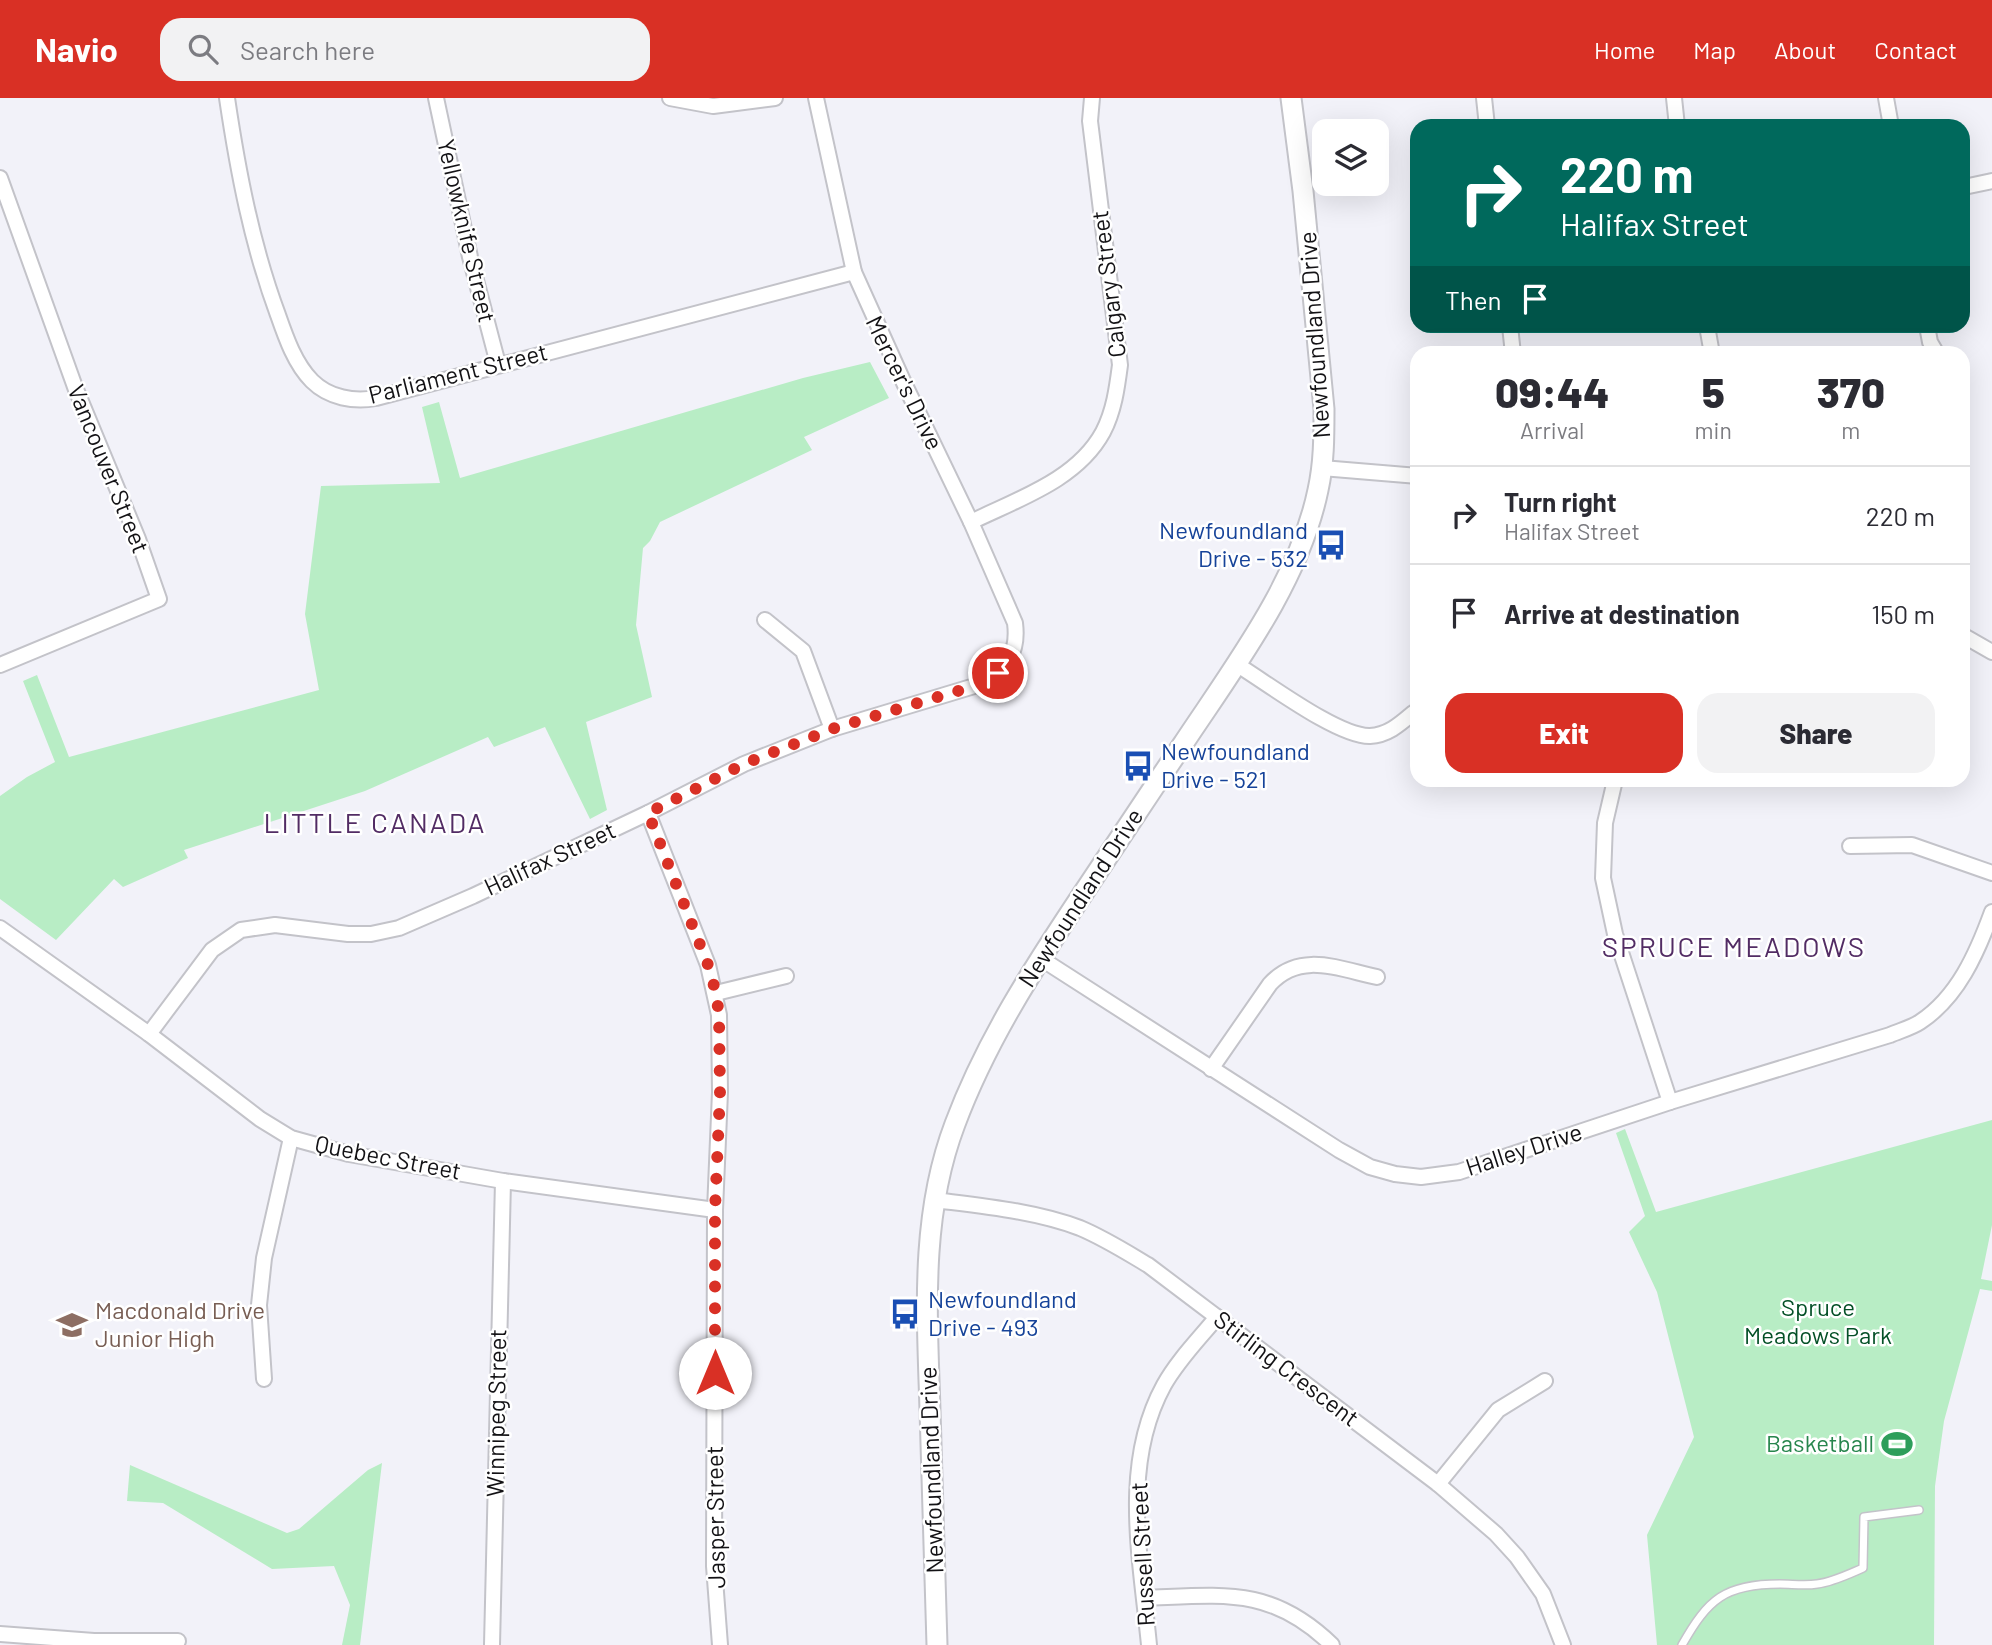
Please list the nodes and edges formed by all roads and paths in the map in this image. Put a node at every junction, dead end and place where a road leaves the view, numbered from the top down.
1 (227, 98) edge
2 (436, 98) edge
3 (670, 98) edge
4 (775, 98) edge
5 (816, 98) edge
6 (1092, 98) edge
7 (1291, 98) edge
8 (1484, 98) edge
9 (1674, 98) edge
10 (1886, 98) edge
11 (1486, 119) edge
12 (1676, 119) edge
13 (1890, 119) edge
14 (0, 178) edge
15 (1992, 181) edge
16 (1970, 186) edge
17 (854, 272) junction
18 (498, 364) junction
19 (1322, 468) junction
20 (1410, 475) edge
21 (971, 522) junction
22 (765, 620) dead end
23 (1970, 639) edge
24 (1992, 652) edge
25 (1011, 658) joint
26 (1236, 664) junction
27 (0, 665) edge
28 (1410, 716) edge
29 (832, 729) junction
30 (1613, 787) edge
31 (648, 813) junction
32 (1850, 846) dead end
33 (1992, 873) edge
34 (1992, 912) edge
35 (0, 928) edge
36 (1040, 958) junction
37 (786, 976) dead end
38 (1377, 977) dead end
39 (716, 993) junction
40 (149, 1034) junction
41 (1211, 1069) junction
42 (1670, 1102) junction
43 (291, 1138) junction
44 (503, 1181) junction
45 (935, 1200) junction
46 (715, 1210) junction
47 (1217, 1317) junction
48 (264, 1379) dead end
49 (1545, 1381) dead end
50 (1438, 1485) junction
51 (1919, 1510) dead end
52 (1144, 1598) junction
53 (0, 1634) edge
54 (178, 1640) dead end
55 (492, 1645) edge
56 (720, 1645) edge
57 (937, 1645) edge
58 (1149, 1645) edge
59 (1332, 1645) edge
60 (1563, 1645) edge
61 (1682, 1645) edge

1 - 18 street, Parliament Street
2 - 18 street, Yellowknife Street
3 - 4 street
5 - 17 street, Mercer's Drive
6 - 21 street, Calgary Street
7 - 19 street, Newfoundland Drive
8 - 11 street
9 - 12 street
10 - 13 street
14 - 27 street, Vancouver Street
15 - 16 street
17 - 18 street, Parliament Street
17 - 21 street, Mercer's Drive
19 - 20 street
19 - 26 street, Newfoundland Drive
21 - 25 street, Mercer's Drive
22 - 29 street
23 - 24 street
25 - 29 street, Halifax Street
26 - 28 street
26 - 36 street, Newfoundland Drive
29 - 31 street, Halifax Street
30 - 42 street
31 - 39 street, Jasper Street
31 - 40 street, Halifax Street
32 - 33 street
34 - 42 street, Halley Drive
35 - 40 street, Quebec Street
36 - 41 street, Halley Drive
36 - 45 street, Newfoundland Drive
37 - 39 street
38 - 41 street
39 - 46 street, Jasper Street
40 - 43 street, Quebec Street
41 - 42 street, Halley Drive
43 - 44 street, Quebec Street
43 - 48 street
44 - 46 street, Quebec Street
44 - 55 street, Winnipeg Street
45 - 47 street, Stirling Crescent
45 - 57 street, Newfoundland Drive
46 - 56 street, Jasper Street
47 - 50 street, Stirling Crescent
47 - 52 street, Russell Street
49 - 50 street
50 - 60 street, Stirling Crescent
51 - 61 lane
52 - 58 street, Russell Street
52 - 59 street
53 - 54 street

